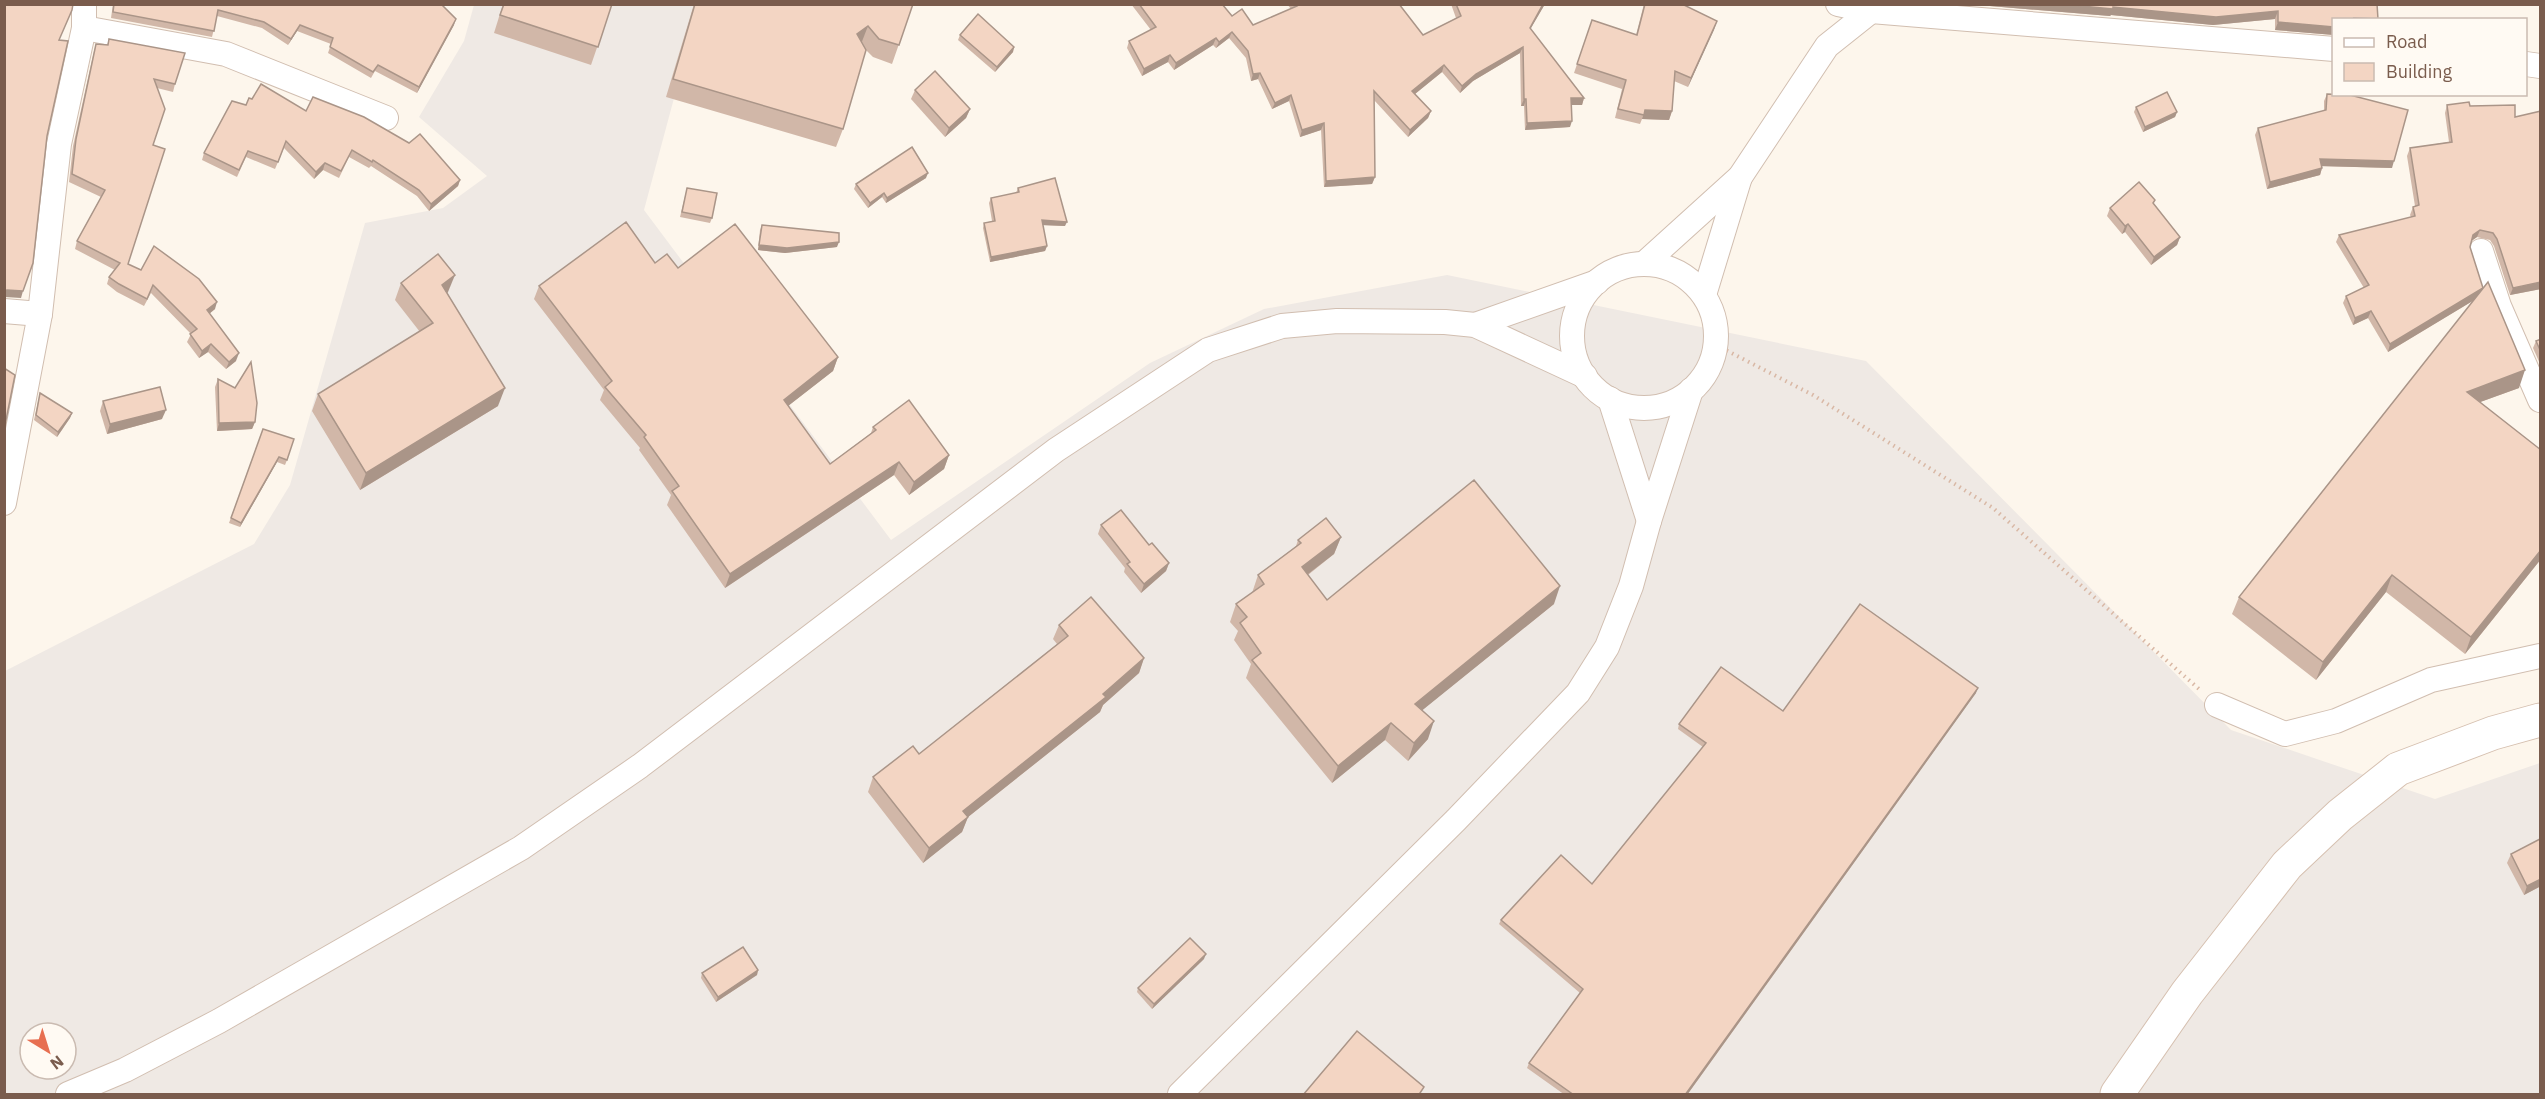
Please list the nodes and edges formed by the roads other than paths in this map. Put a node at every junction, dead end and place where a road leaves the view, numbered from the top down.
1 (1838, 4) edge
2 (1871, 11) junction
3 (84, 16) edge
4 (2332, 49) edge
5 (386, 118) dead end
6 (1740, 177) junction
7 (2481, 252) dead end
8 (1645, 263) junction
9 (1597, 282) junction
10 (1704, 295) junction
11 (4, 311) edge
12 (40, 314) junction
13 (1475, 325) junction
14 (1585, 376) junction
15 (1691, 390) junction
16 (1610, 399) junction
17 (2541, 400) edge
18 (4, 503) edge
19 (1649, 521) junction
20 (2541, 656) edge
21 (2217, 705) road end
22 (2541, 720) edge
23 (68, 1095) edge
24 (1180, 1095) edge
25 (2117, 1095) edge

1 - 2 street
2 - 4 street
2 - 6 street
3 - 5 street
3 - 12 street
6 - 8 street
6 - 10 street
7 - 17 street
8 - 9 street
8 - 10 street
9 - 13 street
9 - 14 street
10 - 15 street
11 - 12 street
12 - 18 street
13 - 14 street
13 - 23 street
14 - 16 street
15 - 16 street
15 - 19 street
16 - 19 street
19 - 24 street
20 - 21 street
22 - 25 main road

